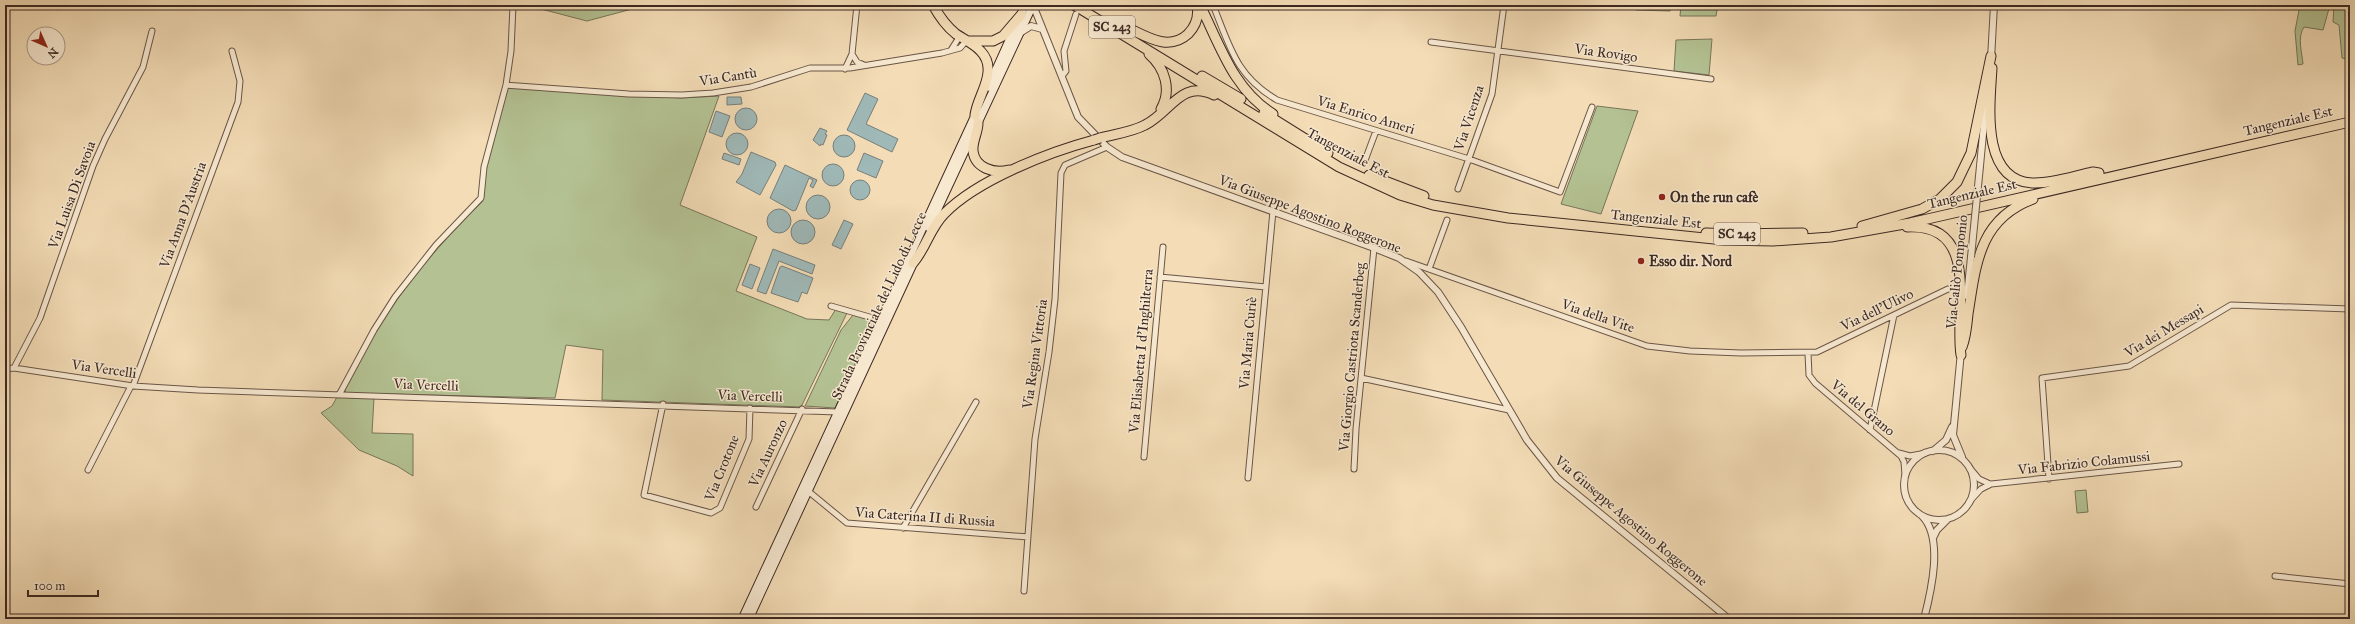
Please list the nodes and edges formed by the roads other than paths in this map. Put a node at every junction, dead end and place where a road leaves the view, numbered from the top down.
1 (513, 5) edge
2 (857, 5) edge
3 (933, 5) edge
4 (1025, 5) edge
5 (1033, 5) edge
6 (1084, 5) edge
7 (1199, 5) edge
8 (1213, 5) edge
9 (1504, 5) edge
10 (1995, 6) edge
11 (1075, 9) edge
12 (1021, 15) junction
13 (1114, 25) junction
14 (1042, 29) junction
15 (152, 31) dead end
16 (1020, 33) junction
17 (964, 38) junction
18 (1431, 42) dead end
19 (951, 50) junction
20 (232, 51) dead end
21 (1498, 51) junction
22 (852, 54) junction
23 (1991, 54) junction
24 (865, 66) junction
25 (845, 69) junction
26 (1062, 76) junction
27 (1711, 79) dead end
28 (506, 85) junction
29 (1592, 108) dead end
30 (1248, 111) junction
31 (2350, 116) edge
32 (976, 119) junction
33 (1153, 120) junction
34 (2350, 122) edge
35 (1376, 130) junction
36 (1297, 134) junction
37 (1106, 147) junction
38 (1469, 159) junction
39 (1364, 163) dead end
40 (1020, 167) junction
41 (2099, 173) junction
42 (2090, 181) junction
43 (1458, 189) dead end
44 (1273, 211) junction
45 (1447, 220) dead end
46 (1862, 226) junction
47 (1854, 233) junction
48 (1162, 247) dead end
49 (1374, 248) junction
50 (1399, 258) junction
51 (913, 263) junction
52 (1429, 269) junction
53 (1160, 277) junction
54 (1266, 287) junction
55 (1948, 289) dead end
56 (832, 306) dead end
57 (2350, 310) edge
58 (1894, 315) junction
59 (880, 320) junction
60 (1961, 351) junction
61 (1808, 353) junction
62 (14, 368) junction
63 (5, 369) edge
64 (1361, 378) junction
65 (132, 386) junction
66 (339, 395) junction
67 (976, 402) dead end
68 (663, 404) junction
69 (750, 408) junction
70 (802, 409) junction
71 (1509, 410) junction
72 (838, 412) junction
73 (1954, 418) junction
74 (1870, 430) junction
75 (1894, 451) junction
76 (1930, 452) junction
77 (1144, 457) dead end
78 (1962, 459) junction
79 (2179, 464) dead end
80 (1969, 467) junction
81 (1354, 469) dead end
82 (88, 470) dead end
83 (1905, 475) junction
84 (1248, 478) dead end
85 (2049, 479) junction
86 (1991, 484) junction
87 (808, 491) junction
88 (1969, 502) junction
89 (756, 507) dead end
90 (1916, 511) junction
91 (1949, 518) junction
92 (903, 528) junction
93 (1028, 537) junction
94 (1933, 539) junction
95 (2275, 576) dead end
96 (2350, 584) edge
97 (1024, 592) dead end
98 (1925, 617) edge
99 (742, 619) edge
100 (749, 619) edge
101 (1729, 619) edge

1 - 28 street
2 - 22 street
3 - 17 highway
4 - 12 main road, Strada Provinciale del Lido di Lecce
5 - 14 street, Via Giuseppe Agostino Roggerone
5 - 16 main road, Strada Provinciale del Lido di Lecce
6 - 13 highway, Tangenziale Est / SC 243
7 - 13 highway
7 - 36 highway
8 - 35 street, Via Enrico Ameri
9 - 21 street, Via Vicenza
10 - 23 street, Via Caliò Pomponio
11 - 13 highway, Tangenziale Est / SC 243
11 - 26 street
12 - 17 highway
12 - 32 main road, Strada Provinciale del Lido di Lecce
13 - 30 highway, Tangenziale Est / SC 243
13 - 33 highway
13 - 36 highway, Tangenziale Est / SC 243
14 - 16 street
14 - 26 street, Via Giuseppe Agostino Roggerone
15 - 62 street, Via Luisa Di Savoia
16 - 32 main road, Strada Provinciale del Lido di Lecce
17 - 19 street
17 - 19 street, Via Cantù
17 - 32 highway
18 - 21 street, Via Rovigo
19 - 24 street, Via Cantù
20 - 65 street, Via Anna D'Austria
21 - 27 street, Via Rovigo
21 - 38 street, Via Vicenza
22 - 24 street
22 - 25 street
23 - 41 highway
23 - 46 highway
23 - 60 street, Via Caliò Pomponio, bridge
24 - 25 street, Via Cantù
25 - 28 street, Via Cantù
26 - 37 street, Via Giuseppe Agostino Roggerone
28 - 66 street
29 - 38 street, Via Enrico Ameri
30 - 33 highway
30 - 47 highway, Tangenziale Est / SC 243
31 - 41 highway, Tangenziale Est / SC 243
32 - 40 highway
32 - 51 main road, Strada Provinciale del Lido di Lecce
32 - 59 main road, Strada Provinciale del Lido di Lecce
33 - 40 highway
34 - 42 highway, Tangenziale Est / SC 243
35 - 38 street, Via Enrico Ameri
35 - 39 street
36 - 46 highway, Tangenziale Est / SC 243
37 - 44 street, Via Giuseppe Agostino Roggerone
37 - 93 street, Via Regina Vittoria
38 - 43 street, Via Vicenza
40 - 51 highway
41 - 46 highway, Tangenziale Est / SC 243
42 - 47 highway, Tangenziale Est / SC 243
42 - 60 highway
44 - 49 street, Via Giuseppe Agostino Roggerone
44 - 54 street, Via Maria Curiè
45 - 52 street
47 - 60 highway
48 - 53 street, Via Elisabetta I d'Inghilterra
49 - 50 street, Via Giuseppe Agostino Roggerone
49 - 64 street, Via Giorgio Castriota Scanderbeg
50 - 52 street, Via della Vite
50 - 71 street, Via Giuseppe Agostino Roggerone
51 - 87 main road, Strada Provinciale del Lido di Lecce
52 - 61 street, Via della Vite
53 - 54 street
53 - 77 street, Via Elisabetta I d'Inghilterra
54 - 84 street, Via Maria Curiè
55 - 58 street, Via dell'Ulivo
56 - 59 street
57 - 85 street, Via dei Messapi
58 - 61 street, Via dell'Ulivo
58 - 74 street
59 - 72 main road, Strada Provinciale del Lido di Lecce
60 - 73 street, Via Caliò Pomponio
61 - 74 street, Via del Grano
62 - 63 street, Via Vercelli
62 - 65 street, Via Vercelli
64 - 71 street
64 - 81 street, Via Giorgio Castriota Scanderbeg
65 - 66 street, Via Vercelli
65 - 82 street, Via Anna D'Austria
66 - 68 street, Via Vercelli
67 - 92 street
68 - 69 street, Via Vercelli
68 - 69 street, Via Crotone
69 - 70 street, Via Vercelli
70 - 72 street, Via Vercelli
70 - 89 street, Via Auronzo
71 - 101 street, Via Giuseppe Agostino Roggerone
72 - 99 main road, Strada Provinciale del Lido di Lecce
73 - 76 street, Via Caliò Pomponio
73 - 78 street, Via Caliò Pomponio
74 - 75 street, Via del Grano
75 - 76 street
75 - 83 street
76 - 78 street, Via Caliò Pomponio
76 - 83 street, Via Caliò Pomponio
78 - 80 street, Via Caliò Pomponio
79 - 85 street, Via Fabrizio Colamussi
80 - 86 street
80 - 88 street, Via Caliò Pomponio
83 - 90 street
85 - 86 street, Via Fabrizio Colamussi
86 - 88 street
87 - 92 street, Via Caterina II di Russia
87 - 100 main road, Strada Provinciale del Lido di Lecce
88 - 91 street
90 - 91 street
90 - 94 street
91 - 94 street
92 - 93 street, Via Caterina II di Russia
93 - 97 street, Via Regina Vittoria
94 - 98 street
95 - 96 street

